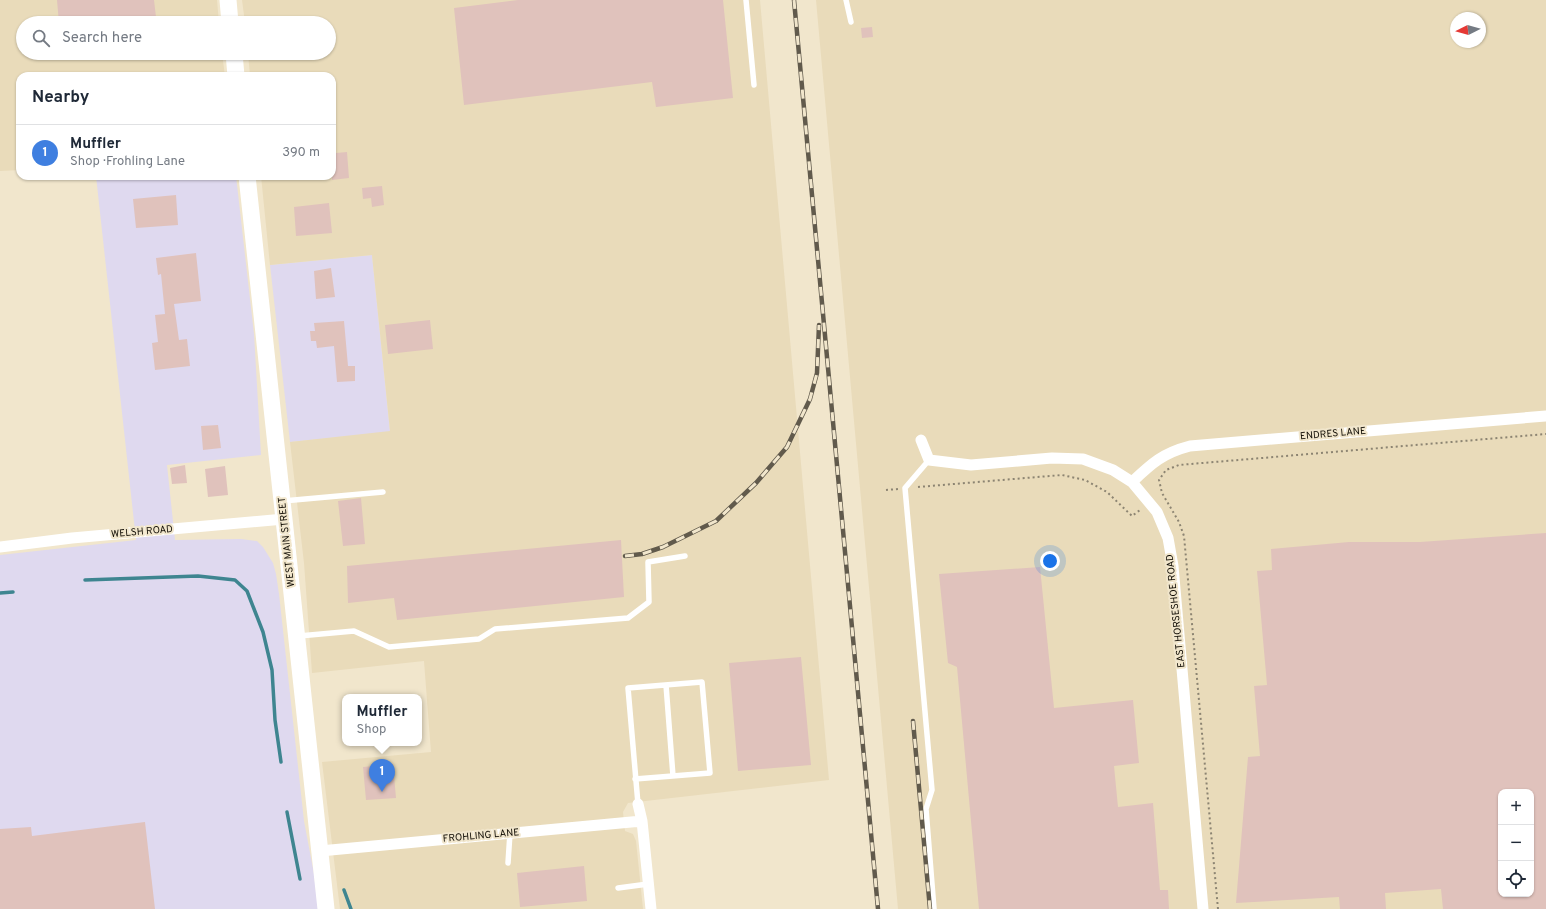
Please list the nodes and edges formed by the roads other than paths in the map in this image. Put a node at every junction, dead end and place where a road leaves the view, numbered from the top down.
1 (228, 0) edge
2 (746, 0) edge
3 (846, 0) edge
4 (229, 16) edge
5 (851, 22) dead end
6 (235, 60) edge
7 (236, 72) edge
8 (754, 85) dead end
9 (247, 180) edge
10 (1546, 416) edge
11 (921, 440) dead end
12 (928, 460) junction
13 (1132, 482) junction
14 (383, 492) dead end
15 (282, 501) junction
16 (284, 519) junction
17 (0, 547) edge
18 (685, 556) dead end
19 (297, 636) junction
20 (666, 685) junction
21 (673, 776) junction
22 (635, 779) junction
23 (638, 804) joint
24 (642, 820) junction
25 (510, 833) junction
26 (320, 851) junction
27 (508, 863) dead end
28 (648, 884) junction
29 (618, 888) dead end
30 (326, 909) edge
31 (650, 909) edge
32 (934, 909) edge
33 (1203, 909) edge

1 - 4 main road
2 - 8 lane
3 - 5 lane
6 - 7 main road
9 - 15 main road, WEST MAIN STREET
10 - 13 street, ENDRES LANE
11 - 12 street
12 - 13 street, EAST HORSESHOE ROAD
12 - 32 lane
13 - 33 street, EAST HORSESHOE ROAD
14 - 15 lane
15 - 16 main road, WEST MAIN STREET
16 - 17 street, WELSH ROAD
16 - 19 main road, WEST MAIN STREET
18 - 19 lane
19 - 26 main road, WEST MAIN STREET
20 - 21 lane
20 - 21 lane
20 - 22 lane
21 - 22 lane
22 - 23 lane
23 - 24 street
24 - 25 street, FROHLING LANE
24 - 28 street
25 - 26 street, FROHLING LANE
25 - 27 lane
26 - 30 main road, WEST MAIN STREET
28 - 29 lane
28 - 31 street

